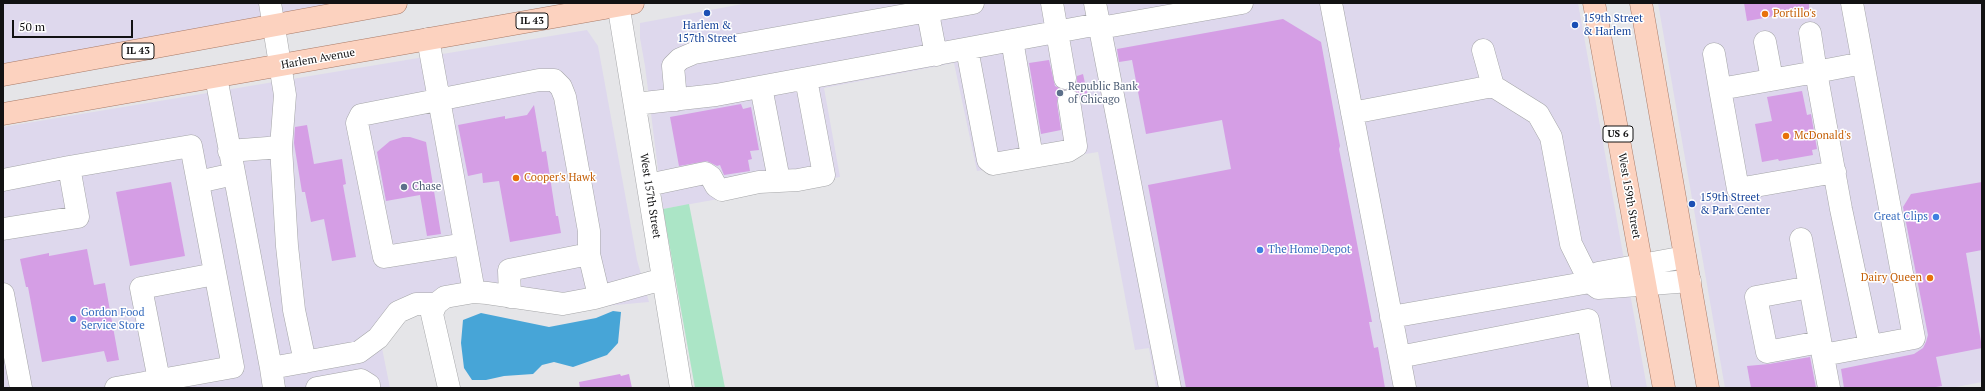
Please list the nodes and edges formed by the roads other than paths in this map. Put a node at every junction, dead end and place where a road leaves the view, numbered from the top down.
1 (270, 3) edge
2 (396, 3) edge
3 (973, 3) edge
4 (1052, 3) edge
5 (1242, 3) edge
6 (1331, 3) edge
7 (1594, 3) edge
8 (1641, 3) edge
9 (1852, 3) edge
10 (623, 4) edge
11 (927, 7) edge
12 (1098, 18) edge
13 (274, 26) junction
14 (1058, 32) junction
15 (1810, 33) dead end
16 (428, 39) junction
17 (1012, 40) junction
18 (1765, 42) dead end
19 (967, 49) junction
20 (1483, 50) dead end
21 (1714, 54) dead end
22 (936, 55) junction
23 (1863, 63) junction
24 (281, 65) junction
25 (1816, 72) junction
26 (3, 76) edge
27 (216, 77) junction
28 (1065, 78) dead end
29 (806, 79) junction
30 (1762, 81) junction
31 (1493, 86) junction
32 (761, 87) junction
33 (1720, 89) junction
34 (438, 99) junction
35 (676, 100) junction
36 (1069, 101) dead end
37 (634, 104) junction
38 (1352, 113) junction
39 (3, 114) edge
40 (281, 147) junction
41 (229, 151) junction
42 (1032, 157) junction
43 (69, 167) junction
44 (1835, 172) junction
45 (234, 174) junction
46 (3, 180) edge
47 (779, 180) junction
48 (198, 182) junction
49 (648, 184) junction
50 (3, 229) edge
51 (1801, 239) dead end
52 (465, 244) junction
53 (589, 254) junction
54 (1685, 257) junction
55 (215, 274) junction
56 (1643, 274) junction
57 (663, 278) junction
58 (1690, 281) junction
59 (1590, 282) junction
60 (1810, 287) junction
61 (474, 292) junction
62 (3, 294) edge
63 (599, 296) junction
64 (510, 297) junction
65 (436, 304) junction
66 (1391, 317) junction
67 (1870, 346) junction
68 (1821, 348) junction
69 (1399, 357) junction
70 (305, 362) junction
71 (272, 378) edge
72 (170, 382) edge
73 (21, 388) edge
74 (116, 388) edge
75 (317, 388) edge
76 (369, 388) edge
77 (449, 388) edge
78 (681, 388) edge
79 (1170, 388) edge
80 (1405, 388) edge
81 (1600, 388) edge
82 (1664, 388) edge
83 (1708, 388) edge
84 (1829, 388) edge

1 - 13 street
2 - 13 main road, IL 43
3 - 11 street
4 - 14 street
5 - 12 street
6 - 38 street
7 - 56 main road, West 159th Street / US 6
8 - 54 main road
9 - 23 street
10 - 16 main road, Harlem Avenue / IL 43
10 - 37 street, West 157th Street
11 - 22 street
11 - 35 street
12 - 14 street
12 - 79 street
13 - 24 street
13 - 26 main road, IL 43
14 - 17 street
14 - 28 street
15 - 25 street
16 - 24 main road, Harlem Avenue / IL 43
16 - 34 street
17 - 19 street
17 - 42 street
18 - 30 street
19 - 22 street
19 - 42 street
20 - 31 street
21 - 33 street
22 - 29 street
23 - 25 street
23 - 67 street
24 - 27 main road, Harlem Avenue / IL 43
24 - 40 street
25 - 30 street
25 - 44 street
27 - 39 main road, Harlem Avenue / IL 43
27 - 41 street
29 - 32 street
29 - 47 street
30 - 33 street
31 - 38 street
31 - 59 street
32 - 35 street
32 - 47 street
33 - 44 street
34 - 52 street
34 - 52 street
34 - 53 street
35 - 37 street
36 - 42 street
37 - 49 street, West 157th Street
38 - 66 street
40 - 41 street
40 - 70 street
41 - 45 street
43 - 46 street
43 - 48 street
43 - 50 street
44 - 67 street
45 - 48 street
45 - 71 street
47 - 49 street
48 - 55 street
49 - 57 street, West 157th Street
51 - 60 street
52 - 61 street
53 - 63 street
53 - 64 street
54 - 56 street
54 - 58 main road
55 - 72 street
55 - 72 street
56 - 58 street
56 - 59 street
56 - 82 main road, West 159th Street / US 6
57 - 63 street
57 - 78 street, West 157th Street
58 - 83 main road
59 - 66 street
60 - 68 street
60 - 68 street
61 - 64 street
61 - 65 street
62 - 73 street
63 - 64 street
65 - 70 street
65 - 77 street
66 - 69 street
67 - 68 street
68 - 84 street
69 - 80 street
69 - 81 street
70 - 71 street
72 - 74 street
75 - 76 street

